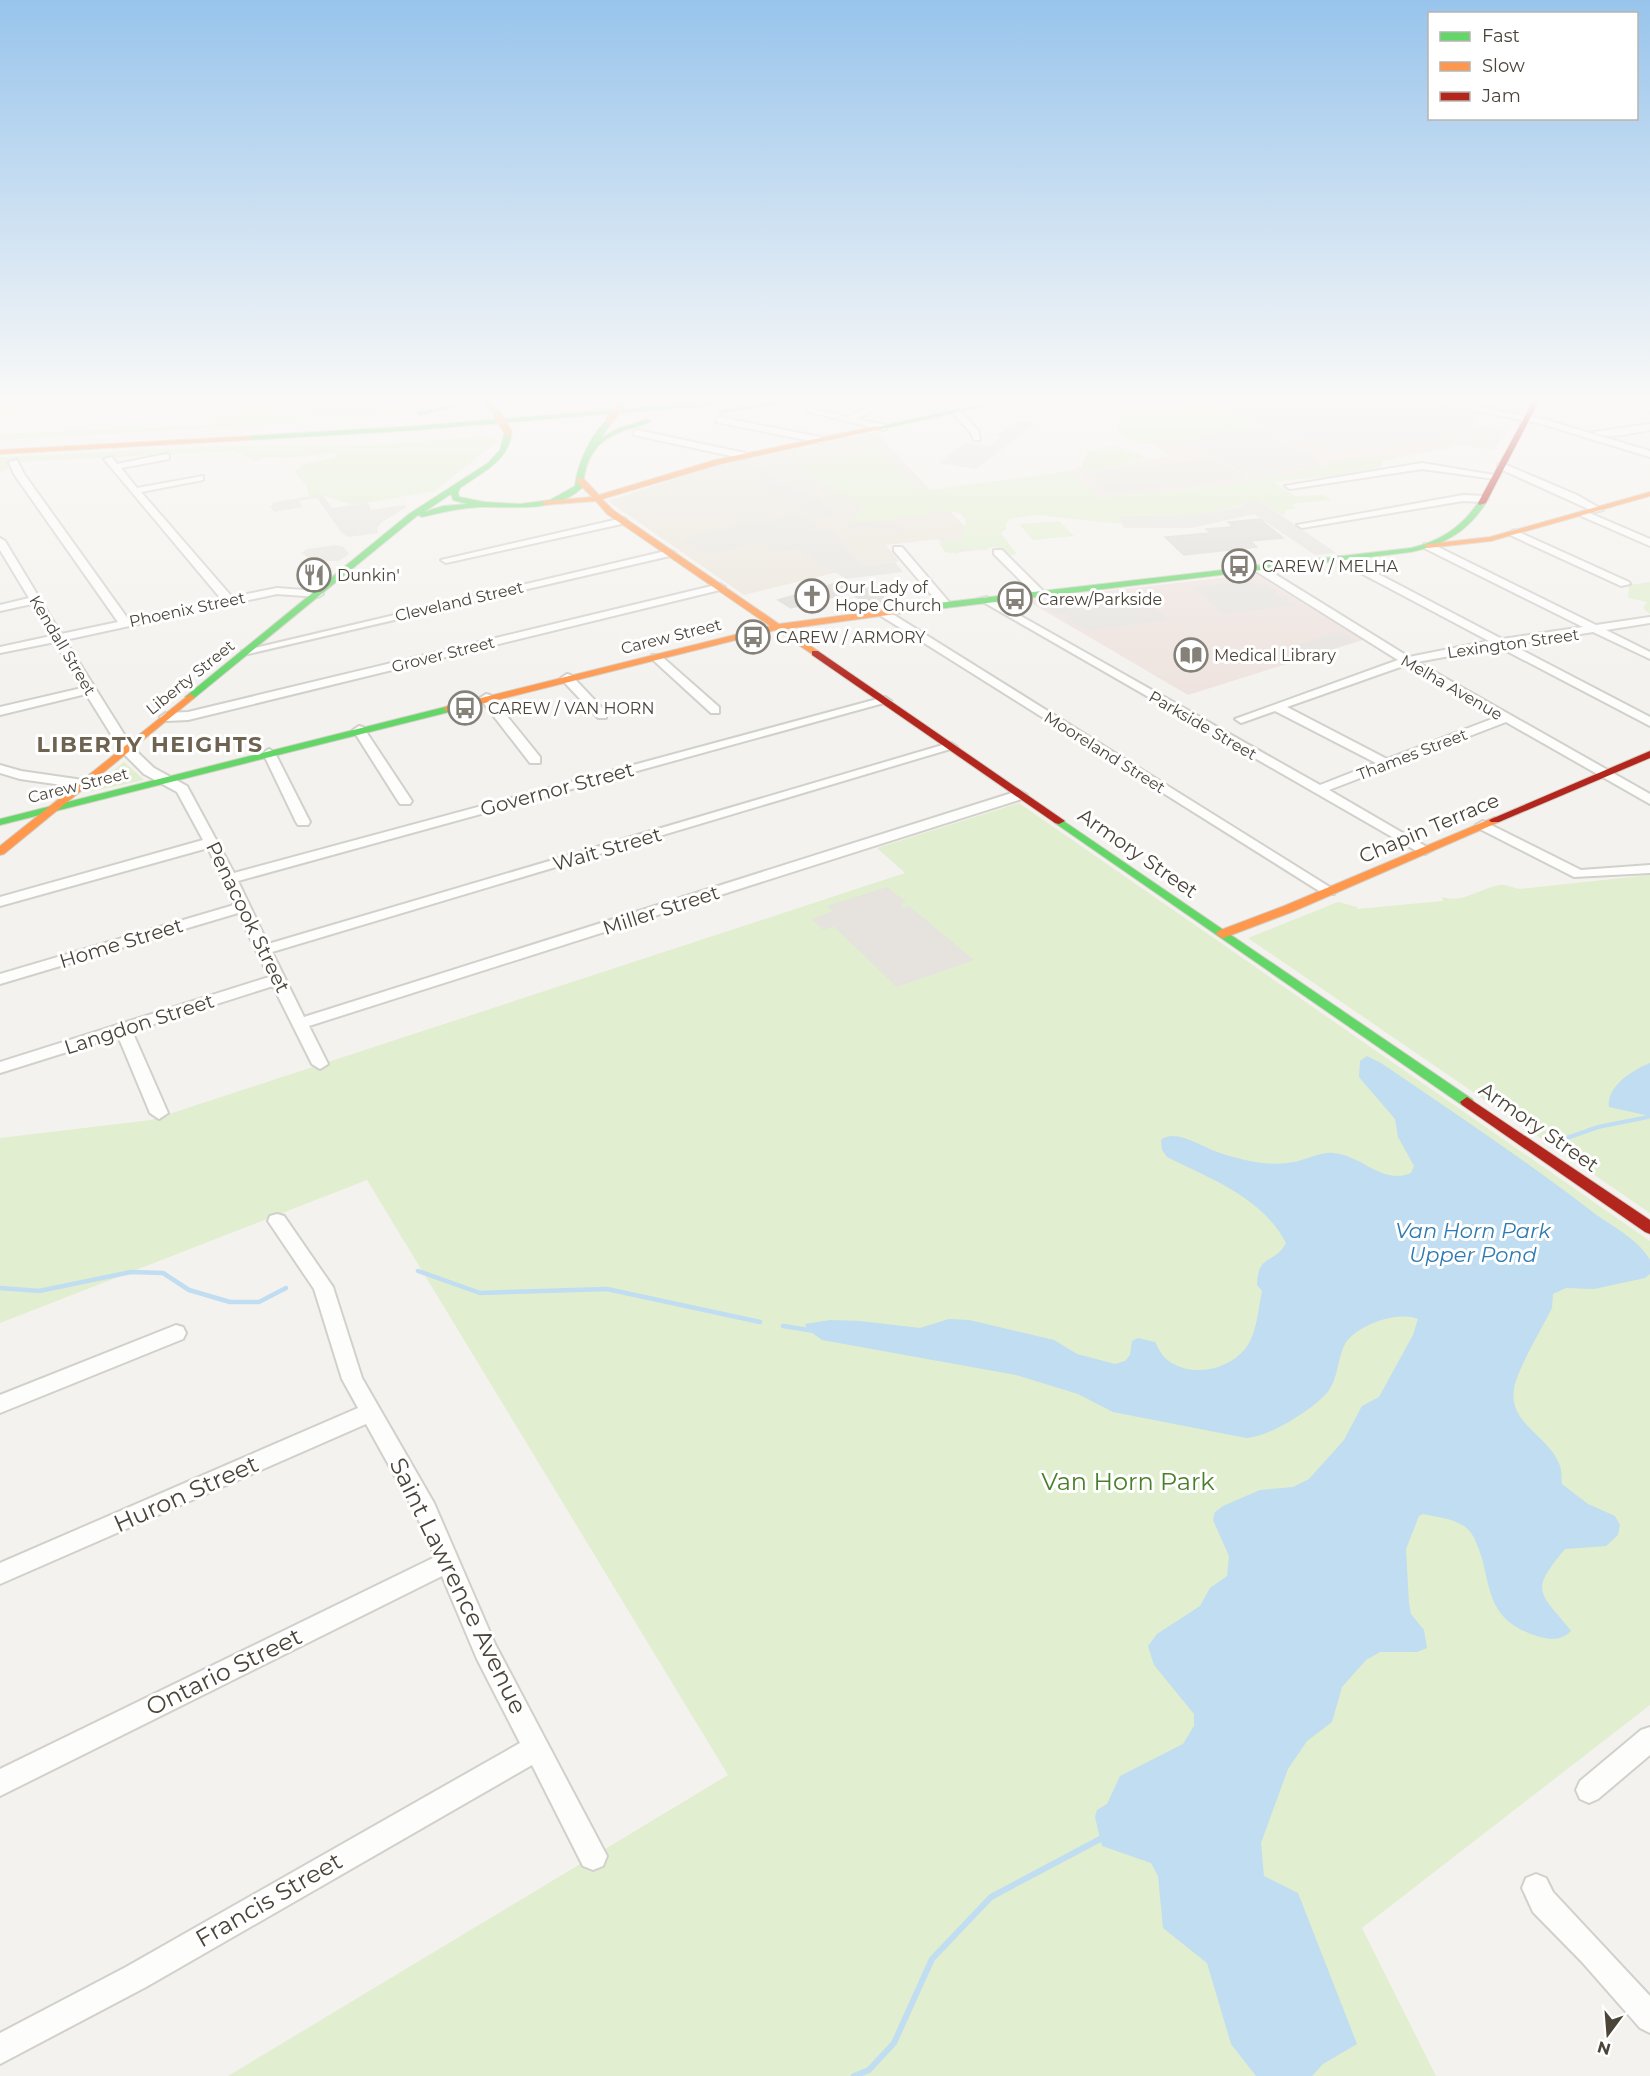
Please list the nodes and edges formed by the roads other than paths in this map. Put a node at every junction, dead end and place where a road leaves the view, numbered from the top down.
1 (36, 498) edge
2 (140, 498) edge
3 (436, 498) edge
4 (456, 498) edge
5 (563, 498) edge
6 (595, 498) edge
7 (618, 498) edge
8 (1576, 498) edge
9 (1639, 498) edge
10 (1483, 499) joint
11 (551, 502) junction
12 (495, 504) junction
13 (600, 504) junction
14 (1591, 512) junction
15 (623, 521) junction
16 (1302, 525) dead end
17 (400, 527) junction
18 (1462, 529) junction
19 (1514, 533) junction
20 (0, 541) edge
21 (1650, 543) edge
22 (1428, 546) junction
23 (898, 549) dead end
24 (998, 552) dead end
25 (670, 553) junction
26 (1342, 559) junction
27 (446, 560) dead end
28 (1258, 568) junction
29 (1625, 584) dead end
30 (720, 587) junction
31 (1038, 592) junction
32 (318, 594) junction
33 (983, 599) junction
34 (36, 600) junction
35 (228, 600) junction
36 (945, 604) junction
37 (0, 608) edge
38 (882, 612) junction
39 (1650, 620) edge
40 (124, 622) junction
41 (778, 627) junction
42 (1597, 630) junction
43 (58, 636) junction
44 (1501, 644) junction
45 (0, 650) edge
46 (248, 651) junction
47 (1650, 656) edge
48 (656, 657) junction
49 (1407, 661) junction
50 (567, 678) junction
51 (89, 690) junction
52 (486, 698) junction
53 (885, 701) junction
54 (1277, 706) junction
55 (715, 710) dead end
56 (0, 711) edge
57 (602, 715) dead end
58 (166, 717) junction
59 (1506, 718) junction
60 (1241, 719) dead end
61 (1650, 722) edge
62 (359, 730) junction
63 (951, 747) junction
64 (127, 748) junction
65 (269, 753) junction
66 (1650, 754) edge
67 (535, 760) dead end
68 (1387, 764) junction
69 (0, 769) edge
70 (1606, 774) junction
71 (165, 780) junction
72 (83, 784) junction
73 (1318, 790) junction
74 (1020, 795) junction
75 (1650, 800) edge
76 (405, 801) dead end
77 (54, 808) junction
78 (0, 822) edge
79 (303, 822) dead end
80 (1483, 825) junction
81 (212, 842) junction
82 (1425, 850) junction
83 (0, 852) edge
84 (1650, 869) edge
85 (230, 879) junction
86 (1329, 891) junction
87 (0, 902) edge
88 (243, 907) junction
89 (1222, 934) junction
90 (263, 950) junction
91 (0, 979) edge
92 (278, 979) junction
93 (301, 1023) junction
94 (123, 1029) junction
95 (320, 1064) dead end
96 (0, 1068) edge
97 (159, 1113) dead end
98 (277, 1221) dead end
99 (1650, 1227) edge
100 (176, 1333) dead end
101 (0, 1404) edge
102 (371, 1412) junction
103 (448, 1562) junction
104 (0, 1574) edge
105 (1650, 1739) edge
106 (536, 1748) junction
107 (0, 1783) edge
108 (1589, 1790) dead end
109 (593, 1856) dead end
110 (1536, 1888) dead end
111 (1650, 2018) edge
112 (0, 2049) edge

1 - 40 street
2 - 35 street
3 - 17 main road, Liberty Street
4 - 12 main road
5 - 11 main road
6 - 13 main road, Armory Street
7 - 13 main road
8 - 14 street
9 - 14 main road
10 - 16 street
10 - 18 main road, Carew Street
11 - 12 main road
11 - 13 main road, Armory Street
12 - 17 main road, Liberty Street
13 - 15 main road, Armory Street
14 - 19 main road
14 - 21 street
15 - 25 main road, Armory Street
15 - 27 street
17 - 32 main road, Liberty Street
18 - 19 main road
18 - 22 main road, Carew Street
19 - 22 main road
19 - 29 street
20 - 34 street, Kendall Street
22 - 26 main road, Carew Street
22 - 42 street
23 - 36 street
24 - 31 street
25 - 30 main road, Armory Street
25 - 46 street, Cleveland Street
26 - 28 main road, Carew Street
26 - 44 street
28 - 31 main road, Carew Street
28 - 49 street, Melha Avenue
30 - 41 main road, Armory Street
30 - 58 street, Grover Street
31 - 33 main road, Carew Street
32 - 35 street, Phoenix Street
32 - 46 main road, Liberty Street
33 - 36 main road, Carew Street
33 - 73 street, Parkside Street
34 - 37 street
34 - 43 street, Kendall Street
35 - 40 street, Phoenix Street
36 - 38 main road, Carew Street
38 - 41 main road, Carew Street
38 - 86 street, Mooreland Street
39 - 42 street, Lexington Street
40 - 43 street, Phoenix Street
41 - 48 main road, Carew Street
41 - 53 main road, Armory Street
42 - 44 street, Lexington Street
42 - 47 street
43 - 45 street, Phoenix Street
43 - 51 street, Kendall Street
44 - 49 street, Lexington Street
44 - 61 street
46 - 58 main road, Liberty Street
48 - 50 main road, Carew Street
48 - 55 street
49 - 54 street, Lexington Street
49 - 59 street, Melha Avenue
50 - 52 main road, Carew Street
50 - 57 street
51 - 56 street
51 - 64 street, Kendall Street
52 - 62 main road, Carew Street
52 - 67 street
53 - 63 main road, Armory Street
53 - 85 street, Governor Street
54 - 60 street, Lexington Street
54 - 68 street
58 - 64 main road, Liberty Street
59 - 68 street, Thames Street
59 - 70 street, Melha Avenue
62 - 65 main road, Carew Street
62 - 76 street
63 - 74 main road, Armory Street
63 - 90 street, Wait Street
64 - 71 street, Kendall Street
64 - 72 main road, Liberty Street
65 - 71 main road, Carew Street
65 - 79 street
66 - 70 main road, Chapin Terrace
68 - 73 street, Thames Street
69 - 72 street
70 - 75 street, Melha Avenue
70 - 80 main road, Chapin Terrace
71 - 77 main road, Carew Street
71 - 81 street, Penacook Street
72 - 77 main road, Liberty Street
73 - 82 street, Parkside Street
74 - 89 main road, Armory Street
74 - 93 street, Miller Street
77 - 78 main road, Carew Street
77 - 83 main road, Liberty Street
80 - 82 main road, Chapin Terrace
80 - 84 street
81 - 85 street, Penacook Street
81 - 87 street
82 - 86 main road, Chapin Terrace
85 - 88 street, Penacook Street
86 - 89 main road, Chapin Terrace
88 - 90 street, Penacook Street
88 - 91 street, Home Street
89 - 99 main road, Armory Street
90 - 92 street, Penacook Street
92 - 93 street, Penacook Street
92 - 94 street, Langdon Street
93 - 95 street, Penacook Street
94 - 96 street, Langdon Street
94 - 97 street
98 - 102 street, Saint Lawrence Avenue
100 - 101 street
102 - 103 street, Saint Lawrence Avenue
102 - 104 street, Huron Street
103 - 106 street, Saint Lawrence Avenue
103 - 107 street, Ontario Street
105 - 108 street
106 - 109 street, Saint Lawrence Avenue
106 - 112 street, Francis Street
110 - 111 street

